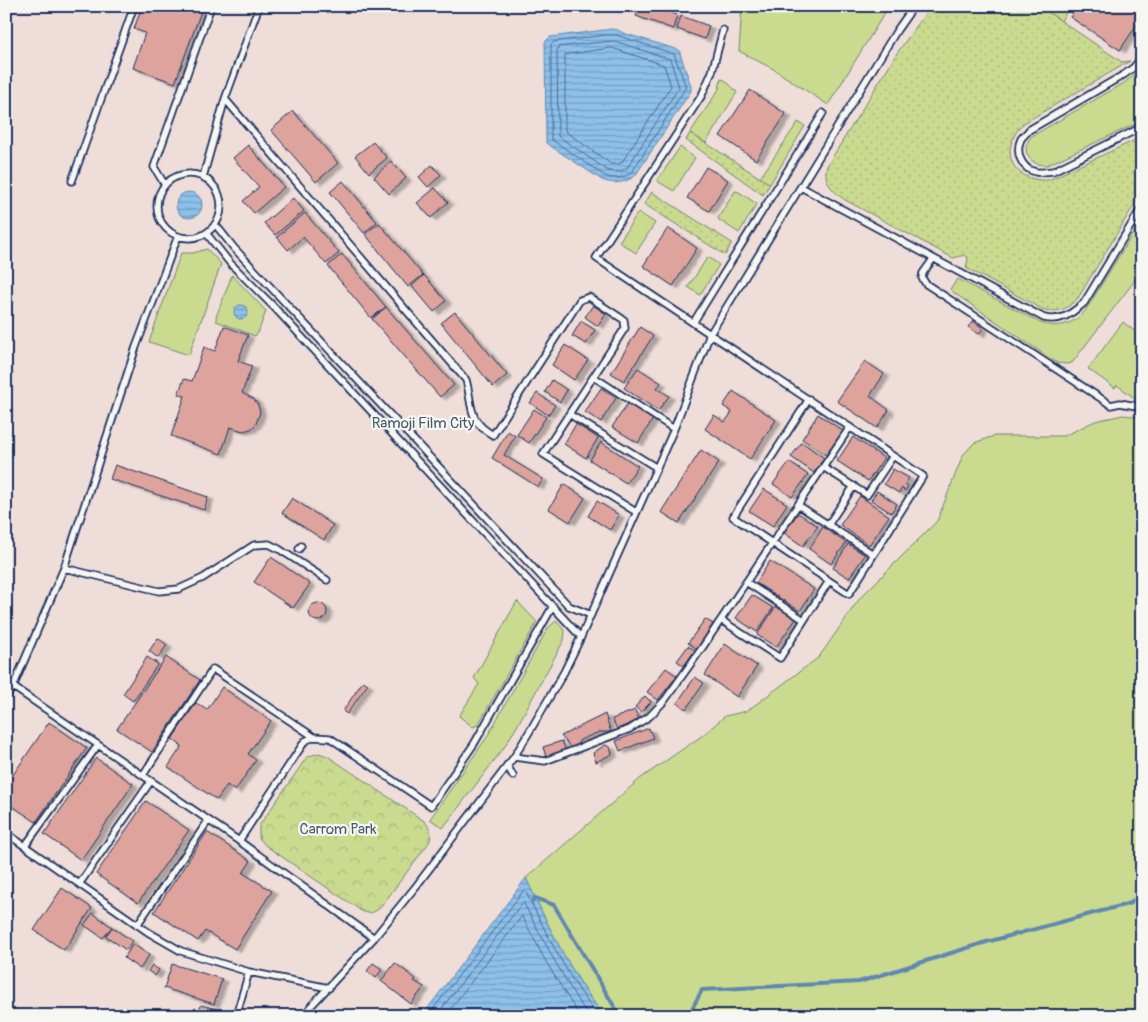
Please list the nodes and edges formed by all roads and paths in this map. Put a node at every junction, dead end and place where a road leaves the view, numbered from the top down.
1 (134, 6) edge
2 (212, 6) edge
3 (259, 6) edge
4 (914, 6) edge
5 (723, 30) dead end
6 (1142, 57) edge
7 (225, 99) junction
8 (823, 113) dead end
9 (1142, 127) edge
10 (203, 177) junction
11 (72, 181) dead end
12 (165, 185) junction
13 (801, 187) junction
14 (1142, 207) edge
15 (215, 224) junction
16 (206, 233) junction
17 (178, 236) junction
18 (933, 259) junction
19 (693, 323) junction
20 (710, 334) junction
21 (594, 377) junction
22 (809, 399) junction
23 (1142, 407) edge
24 (569, 414) junction
25 (850, 427) junction
26 (674, 429) junction
27 (893, 456) junction
28 (824, 467) junction
29 (657, 468) junction
30 (854, 486) junction
31 (798, 505) junction
32 (636, 512) junction
33 (828, 524) junction
34 (772, 544) junction
35 (873, 554) junction
36 (64, 568) junction
37 (327, 580) dead end
38 (829, 581) junction
39 (746, 582) junction
40 (554, 606) junction
41 (591, 615) junction
42 (721, 620) junction
43 (804, 620) junction
44 (581, 637) junction
45 (6, 682) edge
46 (13, 687) junction
47 (6, 697) edge
48 (314, 737) junction
49 (98, 745) junction
50 (514, 757) junction
51 (508, 765) junction
52 (143, 775) junction
53 (513, 776) dead end
54 (151, 781) junction
55 (208, 821) junction
56 (6, 833) edge
57 (239, 841) junction
58 (25, 846) junction
59 (80, 883) junction
60 (137, 924) junction
61 (374, 938) junction
62 (249, 972) junction
63 (329, 988) junction
64 (236, 1016) edge
65 (305, 1016) edge

1 - 11 lane
2 - 12 lane
3 - 7 lane
4 - 13 lane
5 - 19 lane
6 - 9 lane
7 - 10 lane
7 - 21 lane
8 - 19 lane
10 - 12 lane
10 - 15 lane
12 - 17 lane
13 - 18 lane
13 - 20 lane
14 - 18 lane
15 - 16 lane
15 - 41 lane
16 - 17 lane
16 - 40 lane
17 - 36 lane
18 - 23 lane
19 - 20 lane
20 - 22 lane
20 - 26 lane
21 - 24 lane
21 - 26 lane
22 - 25 lane
22 - 34 lane
24 - 29 lane
24 - 32 lane
25 - 27 lane
25 - 28 lane
26 - 29 lane
27 - 30 lane
27 - 35 lane
28 - 30 lane
28 - 31 lane
29 - 32 lane
30 - 33 lane
31 - 33 lane
31 - 34 lane
32 - 41 lane
33 - 35 lane
34 - 38 lane
34 - 39 lane
35 - 38 lane
36 - 37 lane
36 - 46 lane
38 - 43 lane
39 - 42 lane
39 - 43 lane
40 - 44 lane
40 - 48 lane
41 - 44 lane
42 - 43 lane
42 - 50 lane
44 - 50 lane
45 - 46 lane
46 - 47 lane
46 - 49 lane
48 - 52 lane
48 - 57 lane
49 - 52 lane
49 - 58 lane
50 - 51 lane
51 - 53 lane
51 - 61 lane
52 - 54 lane
54 - 55 lane
54 - 59 lane
55 - 57 lane
55 - 60 lane
56 - 58 lane
57 - 61 lane
58 - 59 lane
59 - 60 lane
60 - 62 lane
61 - 63 lane
62 - 63 lane
62 - 64 lane
63 - 65 lane

